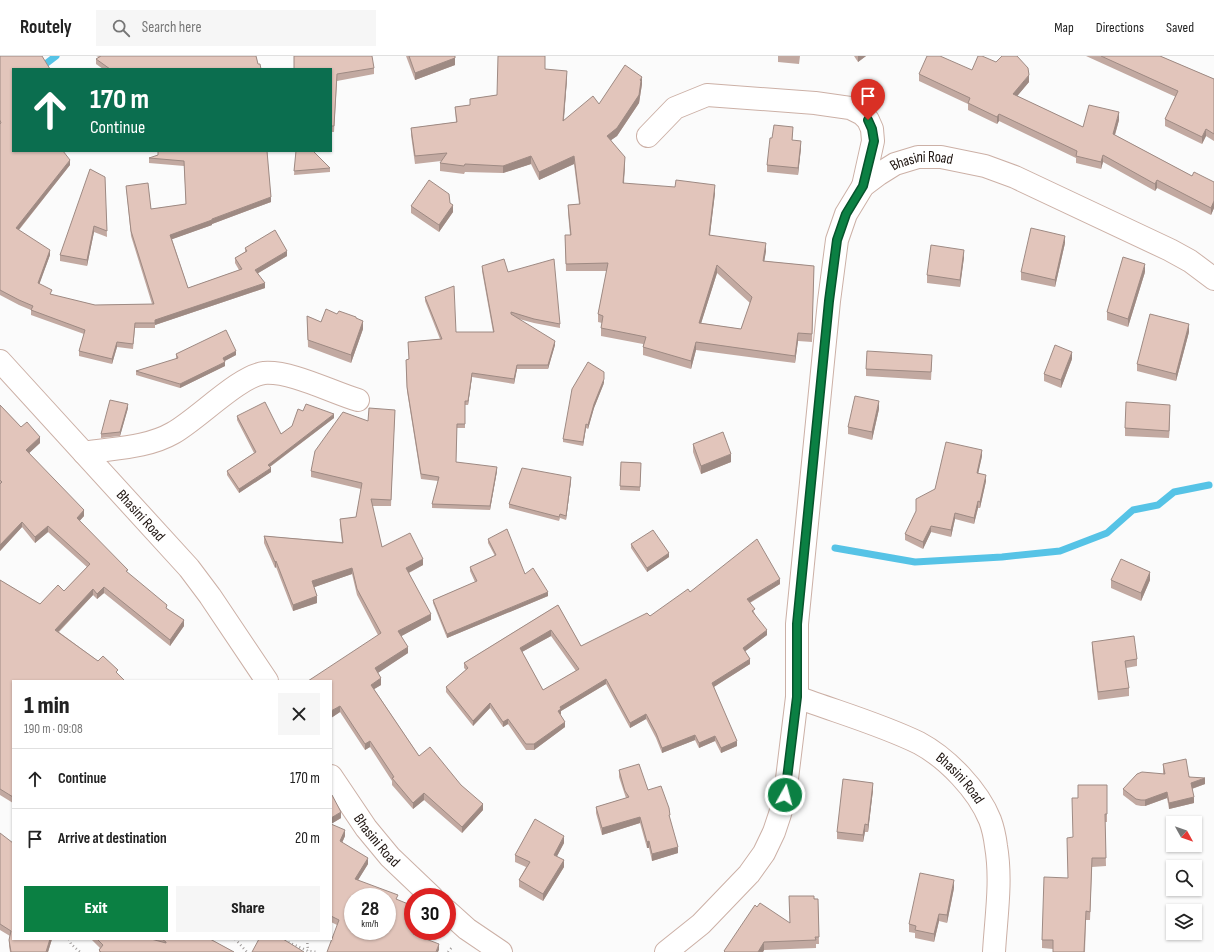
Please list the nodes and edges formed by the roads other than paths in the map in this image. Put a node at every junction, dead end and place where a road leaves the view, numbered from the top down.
1 (648, 136) dead end
2 (863, 186) junction
3 (1214, 279) edge
4 (0, 361) edge
5 (358, 400) dead end
6 (84, 453) junction
7 (266, 680) edge
8 (797, 697) junction
9 (332, 777) edge
10 (422, 888) edge
11 (456, 919) edge
12 (501, 952) edge
13 (666, 952) edge
14 (994, 952) edge

1 - 2 street
2 - 3 street, Bhasini Road
2 - 8 street, Bhasini Road
4 - 6 street, Bhasini Road
5 - 6 street
6 - 7 street, Bhasini Road
8 - 13 street, Bhasini Road
8 - 14 street, Bhasini Road
9 - 10 street, Bhasini Road
11 - 12 street

